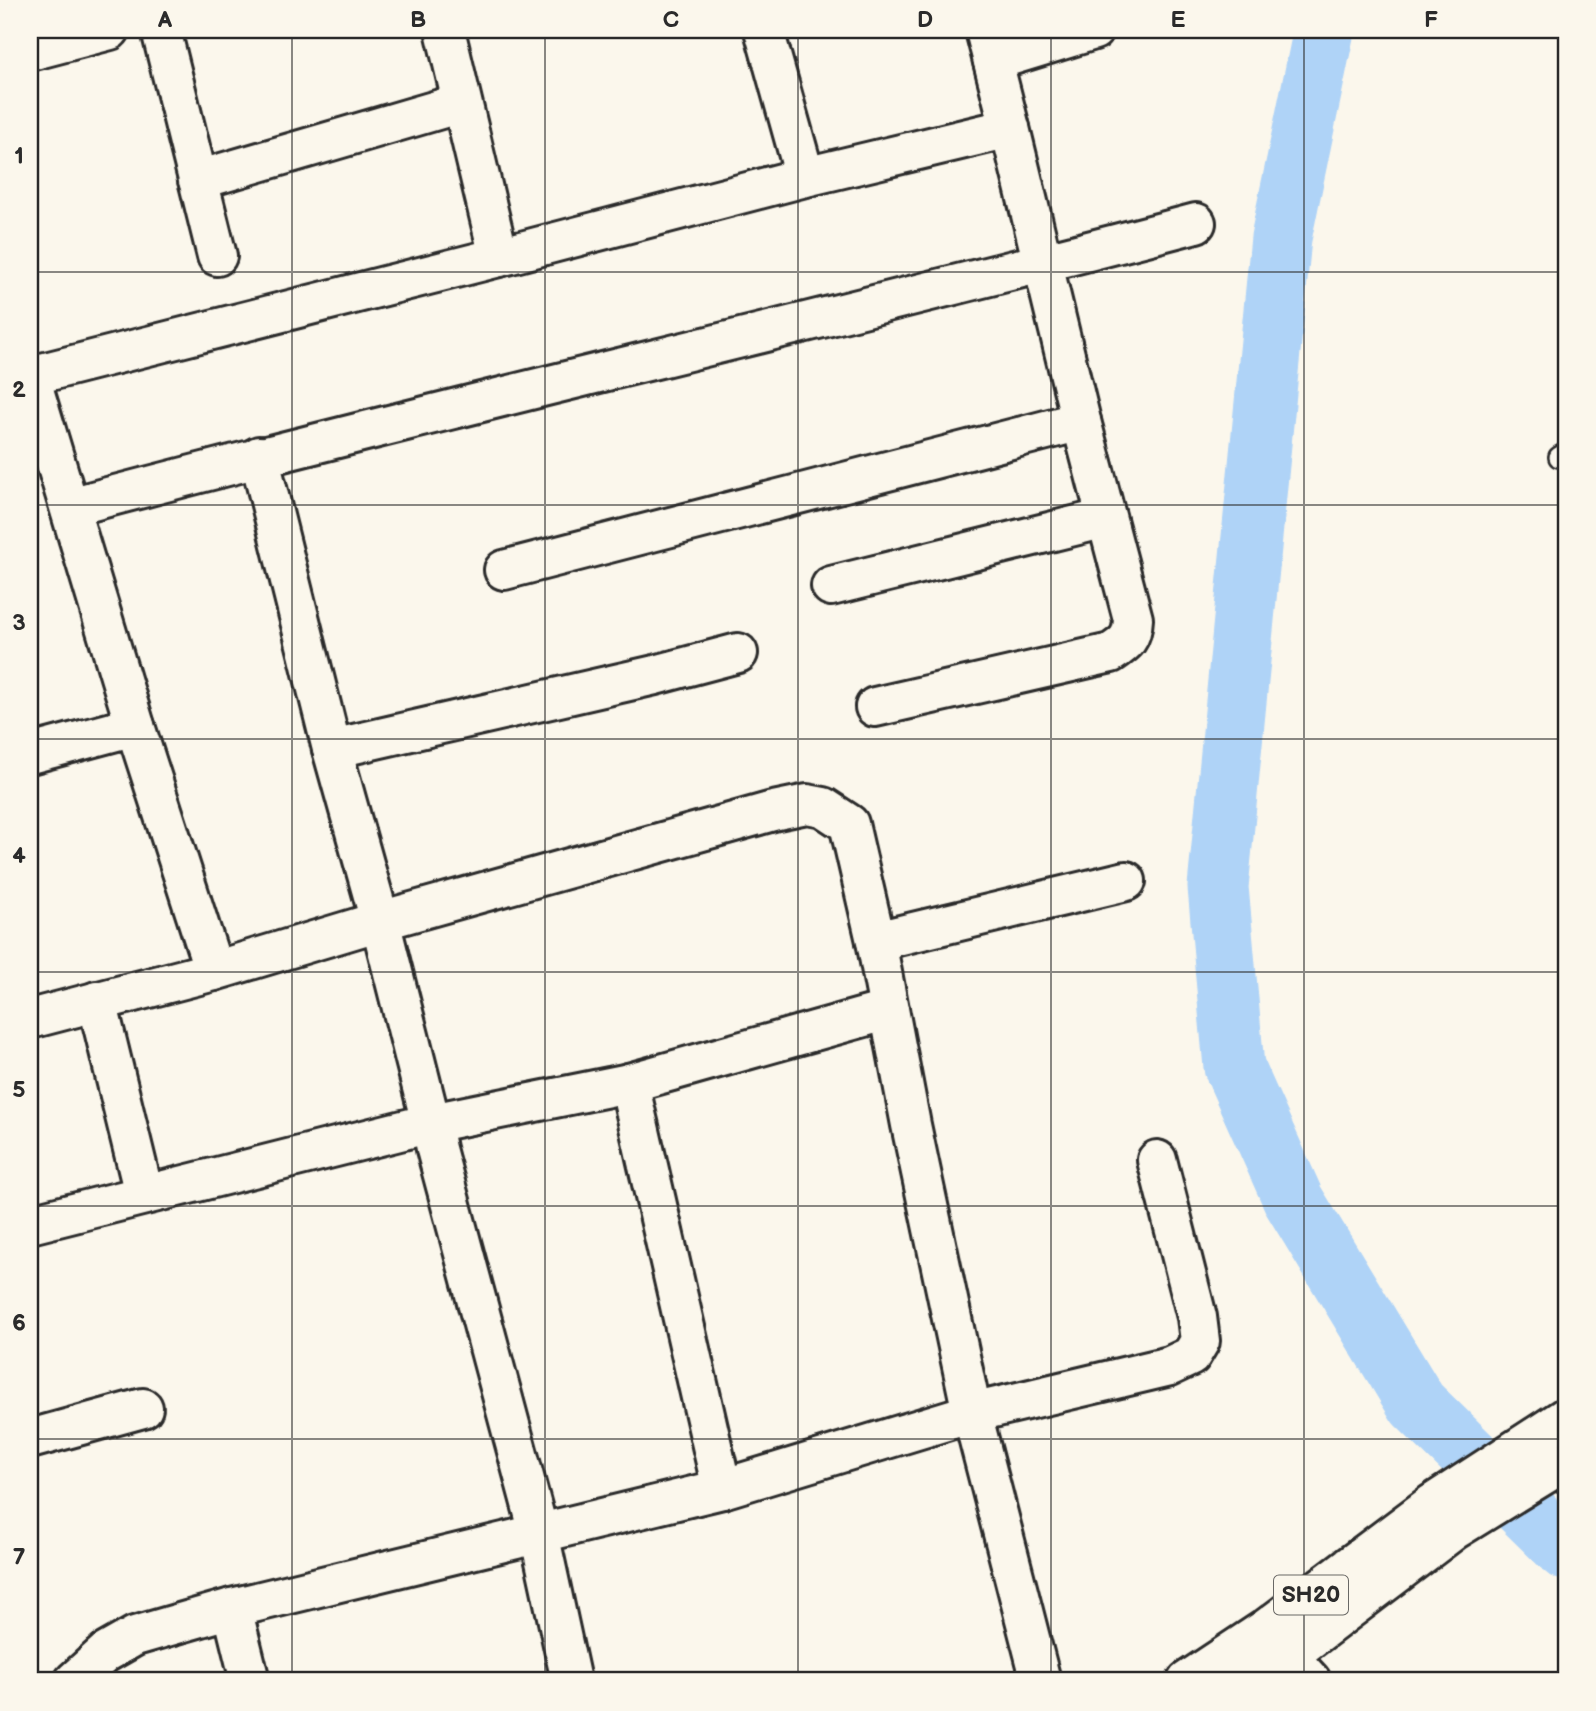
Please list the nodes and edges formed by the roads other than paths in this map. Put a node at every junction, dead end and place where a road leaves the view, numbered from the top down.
1 (110, 30) edge
2 (161, 30) edge
3 (445, 30) edge
4 (764, 30) edge
5 (1094, 30) edge
6 (989, 45) edge
7 (30, 51) edge
8 (461, 103) junction
9 (1010, 128) junction
10 (806, 177) junction
11 (198, 180) junction
12 (1196, 223) dead end
13 (217, 256) dead end
14 (499, 257) junction
15 (1042, 263) junction
16 (30, 376) edge
17 (1081, 421) junction
18 (259, 456) junction
19 (70, 507) junction
20 (1106, 518) junction
21 (504, 570) dead end
22 (831, 586) dead end
23 (738, 653) dead end
24 (875, 707) dead end
25 (135, 726) junction
26 (332, 749) junction
27 (30, 754) edge
28 (1126, 881) dead end
29 (380, 920) junction
30 (876, 941) junction
31 (214, 971) junction
32 (97, 1001) junction
33 (889, 1010) junction
34 (30, 1018) edge
35 (629, 1083) junction
36 (431, 1123) junction
37 (1157, 1160) dead end
38 (144, 1194) junction
39 (30, 1224) edge
40 (143, 1408) dead end
41 (972, 1413) junction
42 (1566, 1417) edge
43 (30, 1439) edge
44 (1566, 1461) edge
45 (722, 1489) junction
46 (1443, 1517) junction
47 (539, 1533) junction
48 (232, 1608) junction
49 (1300, 1669) edge
50 (74, 1681) edge
51 (250, 1681) edge
52 (571, 1681) edge
53 (1041, 1681) edge
54 (1187, 1681) edge
55 (1251, 1681) edge

1 - 7 street
2 - 11 street
3 - 8 street
4 - 10 street
5 - 6 street
6 - 9 street
8 - 11 street
8 - 14 street
9 - 10 street
9 - 15 street
10 - 14 street
11 - 13 street
12 - 15 street
14 - 16 street
15 - 17 street
15 - 18 street
16 - 19 street
17 - 20 street
17 - 21 street
18 - 19 street
18 - 26 street
19 - 25 street
20 - 22 street
20 - 24 street
23 - 26 street
25 - 27 street
25 - 31 street
26 - 29 street
28 - 30 street
29 - 30 street
29 - 31 street
29 - 36 street
30 - 33 street
31 - 32 street
32 - 34 street
32 - 38 street
33 - 35 street
33 - 41 street
35 - 36 street
35 - 45 street
36 - 38 street
36 - 47 street
37 - 41 street
38 - 39 street
40 - 43 street
41 - 45 street
41 - 53 street
42 - 46 street, SH20
44 - 46 street, SH20
45 - 47 street
46 - 49 street, SH20
46 - 54 street, SH20
47 - 48 street
47 - 52 street
48 - 50 street
48 - 51 street
49 - 55 street, SH20

